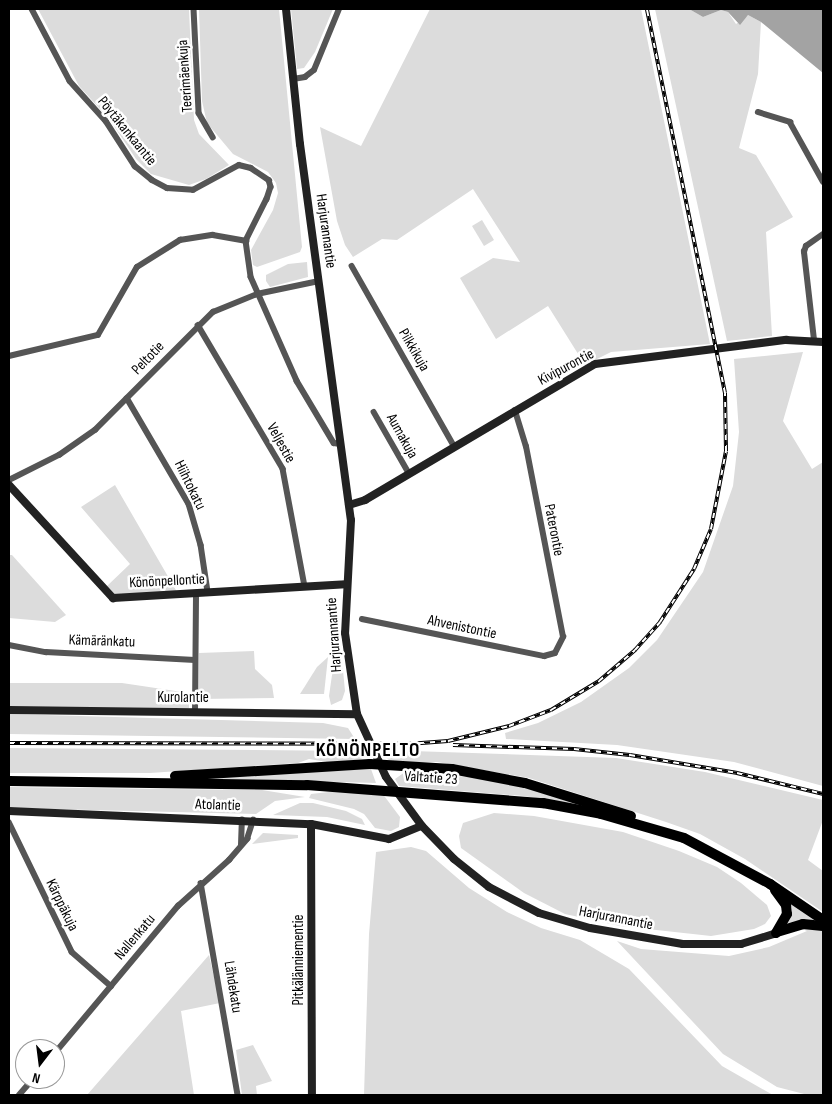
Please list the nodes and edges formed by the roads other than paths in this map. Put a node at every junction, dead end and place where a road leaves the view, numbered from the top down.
1 (32, 9) edge
2 (194, 9) edge
3 (286, 9) edge
4 (339, 9) edge
5 (292, 79) junction
6 (758, 112) dead end
7 (213, 137) dead end
8 (823, 181) edge
9 (823, 234) edge
10 (246, 241) junction
11 (352, 266) dead end
12 (319, 281) junction
13 (257, 294) junction
14 (198, 325) junction
15 (814, 340) junction
16 (823, 342) edge
17 (9, 356) edge
18 (128, 398) junction
19 (515, 411) junction
20 (374, 412) dead end
21 (340, 444) junction
22 (455, 447) junction
23 (409, 473) junction
24 (9, 480) edge
25 (9, 485) edge
26 (349, 505) junction
27 (346, 584) junction
28 (305, 586) junction
29 (208, 592) junction
30 (196, 594) junction
31 (362, 619) dead end
32 (9, 645) edge
33 (555, 653) joint
34 (195, 660) junction
35 (9, 710) edge
36 (195, 712) junction
37 (358, 714) junction
38 (378, 761) junction
39 (96, 780) junction
40 (9, 781) edge
41 (9, 811) edge
42 (242, 820) junction
43 (253, 820) junction
44 (9, 822) edge
45 (311, 824) junction
46 (420, 825) junction
47 (684, 838) junction
48 (241, 845) junction
49 (201, 883) junction
50 (770, 884) junction
51 (823, 920) edge
52 (823, 926) edge
53 (776, 932) junction
54 (111, 986) junction
55 (65, 1041) edge
56 (238, 1095) edge
57 (312, 1095) edge

1 - 10 street, Pöytäkankaantie
2 - 7 street, Teerimäenkuja
3 - 5 street, Harjurannantie
4 - 5 street
5 - 12 street, Harjurannantie
6 - 8 street
9 - 15 street
10 - 13 street
10 - 17 street
11 - 22 street, Pilkkikuja
12 - 13 street, Peltotie
12 - 21 street, Harjurannantie
13 - 14 street, Peltotie
13 - 21 street
14 - 18 street, Peltotie
14 - 28 street, Veljestie
15 - 16 street, Kivipurontie
15 - 19 street, Kivipurontie
18 - 24 street, Peltotie
18 - 29 street, Hiihtokatu
19 - 22 street, Kivipurontie
19 - 33 street, Paterontie
20 - 23 street, Aumakuja
21 - 26 street, Harjurannantie
22 - 23 street, Kivipurontie
23 - 26 street, Kivipurontie
25 - 30 street, Könönpellontie
26 - 27 street, Harjurannantie
27 - 28 street, Könönpellontie
27 - 37 street, Harjurannantie
28 - 29 street, Könönpellontie
29 - 30 street, Könönpellontie
30 - 34 street
31 - 33 street, Ahvenistontie
32 - 34 street, Kämäränkatu
34 - 36 street
35 - 36 street, Kurolantie
36 - 37 street, Kurolantie
37 - 38 street, Harjurannantie
38 - 39 highway
38 - 46 street, Harjurannantie
38 - 47 highway
39 - 40 highway, Valtatie 23
39 - 47 highway, Valtatie 23
41 - 42 street, Atolantie
42 - 43 street, Atolantie
42 - 48 street
43 - 45 street, Atolantie
43 - 48 street, Nallenkatu
44 - 54 street, Kärppäkuja
45 - 46 street, Atolantie
45 - 57 street, Pitkälänniementie
46 - 53 street, Harjurannantie
47 - 50 highway, Valtatie 23
48 - 49 street, Nallenkatu
49 - 54 street, Nallenkatu
49 - 56 street, Lähdekatu
50 - 51 highway, Valtatie 23
50 - 53 highway
52 - 53 highway
54 - 55 street, Nallenkatu

